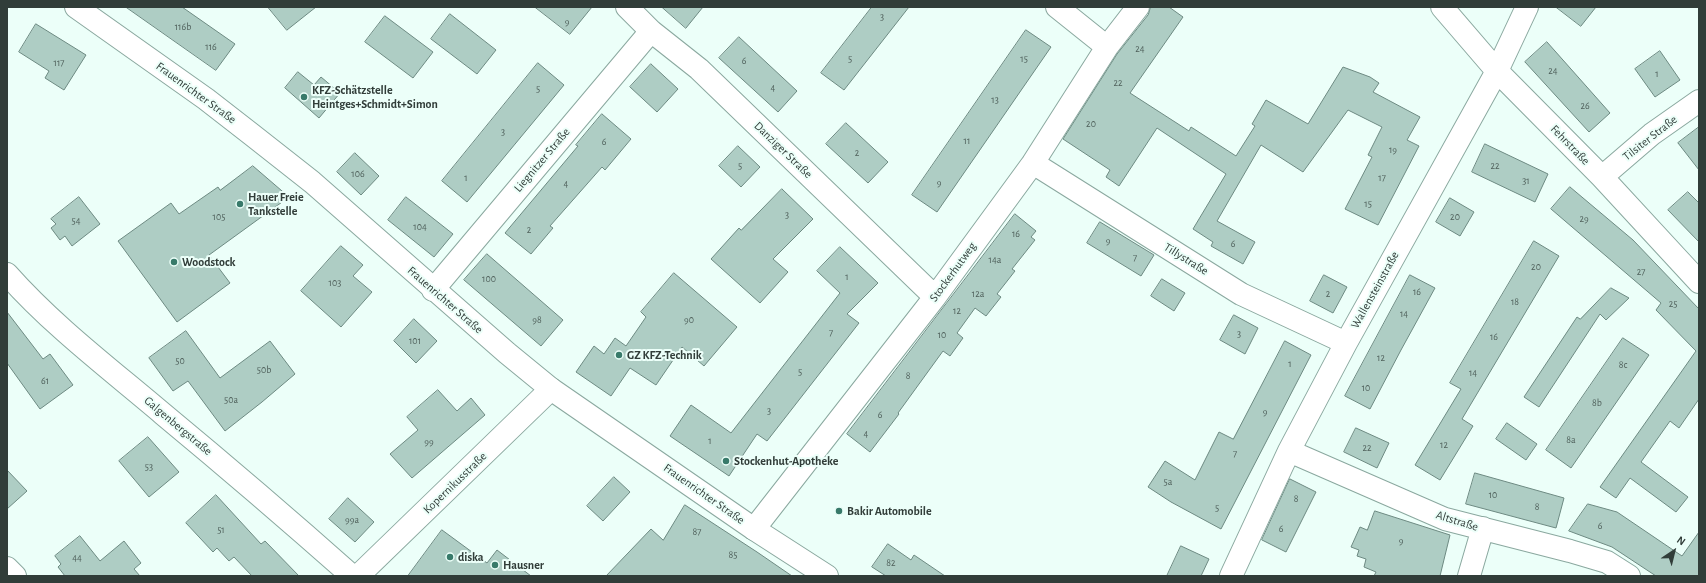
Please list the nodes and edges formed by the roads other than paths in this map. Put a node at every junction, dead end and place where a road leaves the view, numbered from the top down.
1 (76, 7) edge
2 (626, 7) edge
3 (1057, 7) edge
4 (1138, 7) edge
5 (1442, 7) edge
6 (1527, 7) edge
7 (651, 30) junction
8 (1107, 48) junction
9 (1497, 71) junction
10 (1699, 101) edge
11 (1033, 164) junction
12 (1602, 178) junction
13 (7, 274) edge
14 (1699, 282) edge
15 (433, 290) junction
16 (935, 297) junction
17 (1346, 343) junction
18 (551, 389) junction
19 (1289, 451) junction
20 (1483, 528) junction
21 (754, 529) junction
22 (7, 568) edge
23 (14, 576) edge
24 (352, 576) edge
25 (358, 576) edge
26 (827, 576) edge
27 (1231, 576) edge
28 (1469, 576) edge
29 (1630, 576) edge

1 - 15 street, Frauenrichter Straße
2 - 7 street, Danziger Straße
3 - 8 street
4 - 8 street, Stockerhutweg
5 - 9 street, Fehrstraße
6 - 9 street, Wallensteinstraße
7 - 15 street, Liegnitzer Straße
7 - 16 street, Danziger Straße
8 - 11 street, Stockerhutweg
9 - 12 street, Fehrstraße
9 - 17 street, Wallensteinstraße
10 - 12 street, Tilsiter Straße
11 - 16 street, Stockerhutweg
11 - 17 street, Tillystraße
12 - 14 street, Fehrstraße
13 - 24 street, Galgenbergstraße
15 - 18 street, Frauenrichter Straße
16 - 21 street, Stockerhutweg
17 - 19 street, Wallensteinstraße
18 - 21 street, Frauenrichter Straße
18 - 25 street, Kopernikusstraße
19 - 20 street, Altstraße
19 - 27 street, Wallensteinstraße
20 - 28 street
20 - 29 street, Altstraße
21 - 26 street, Frauenrichter Straße
22 - 23 street

